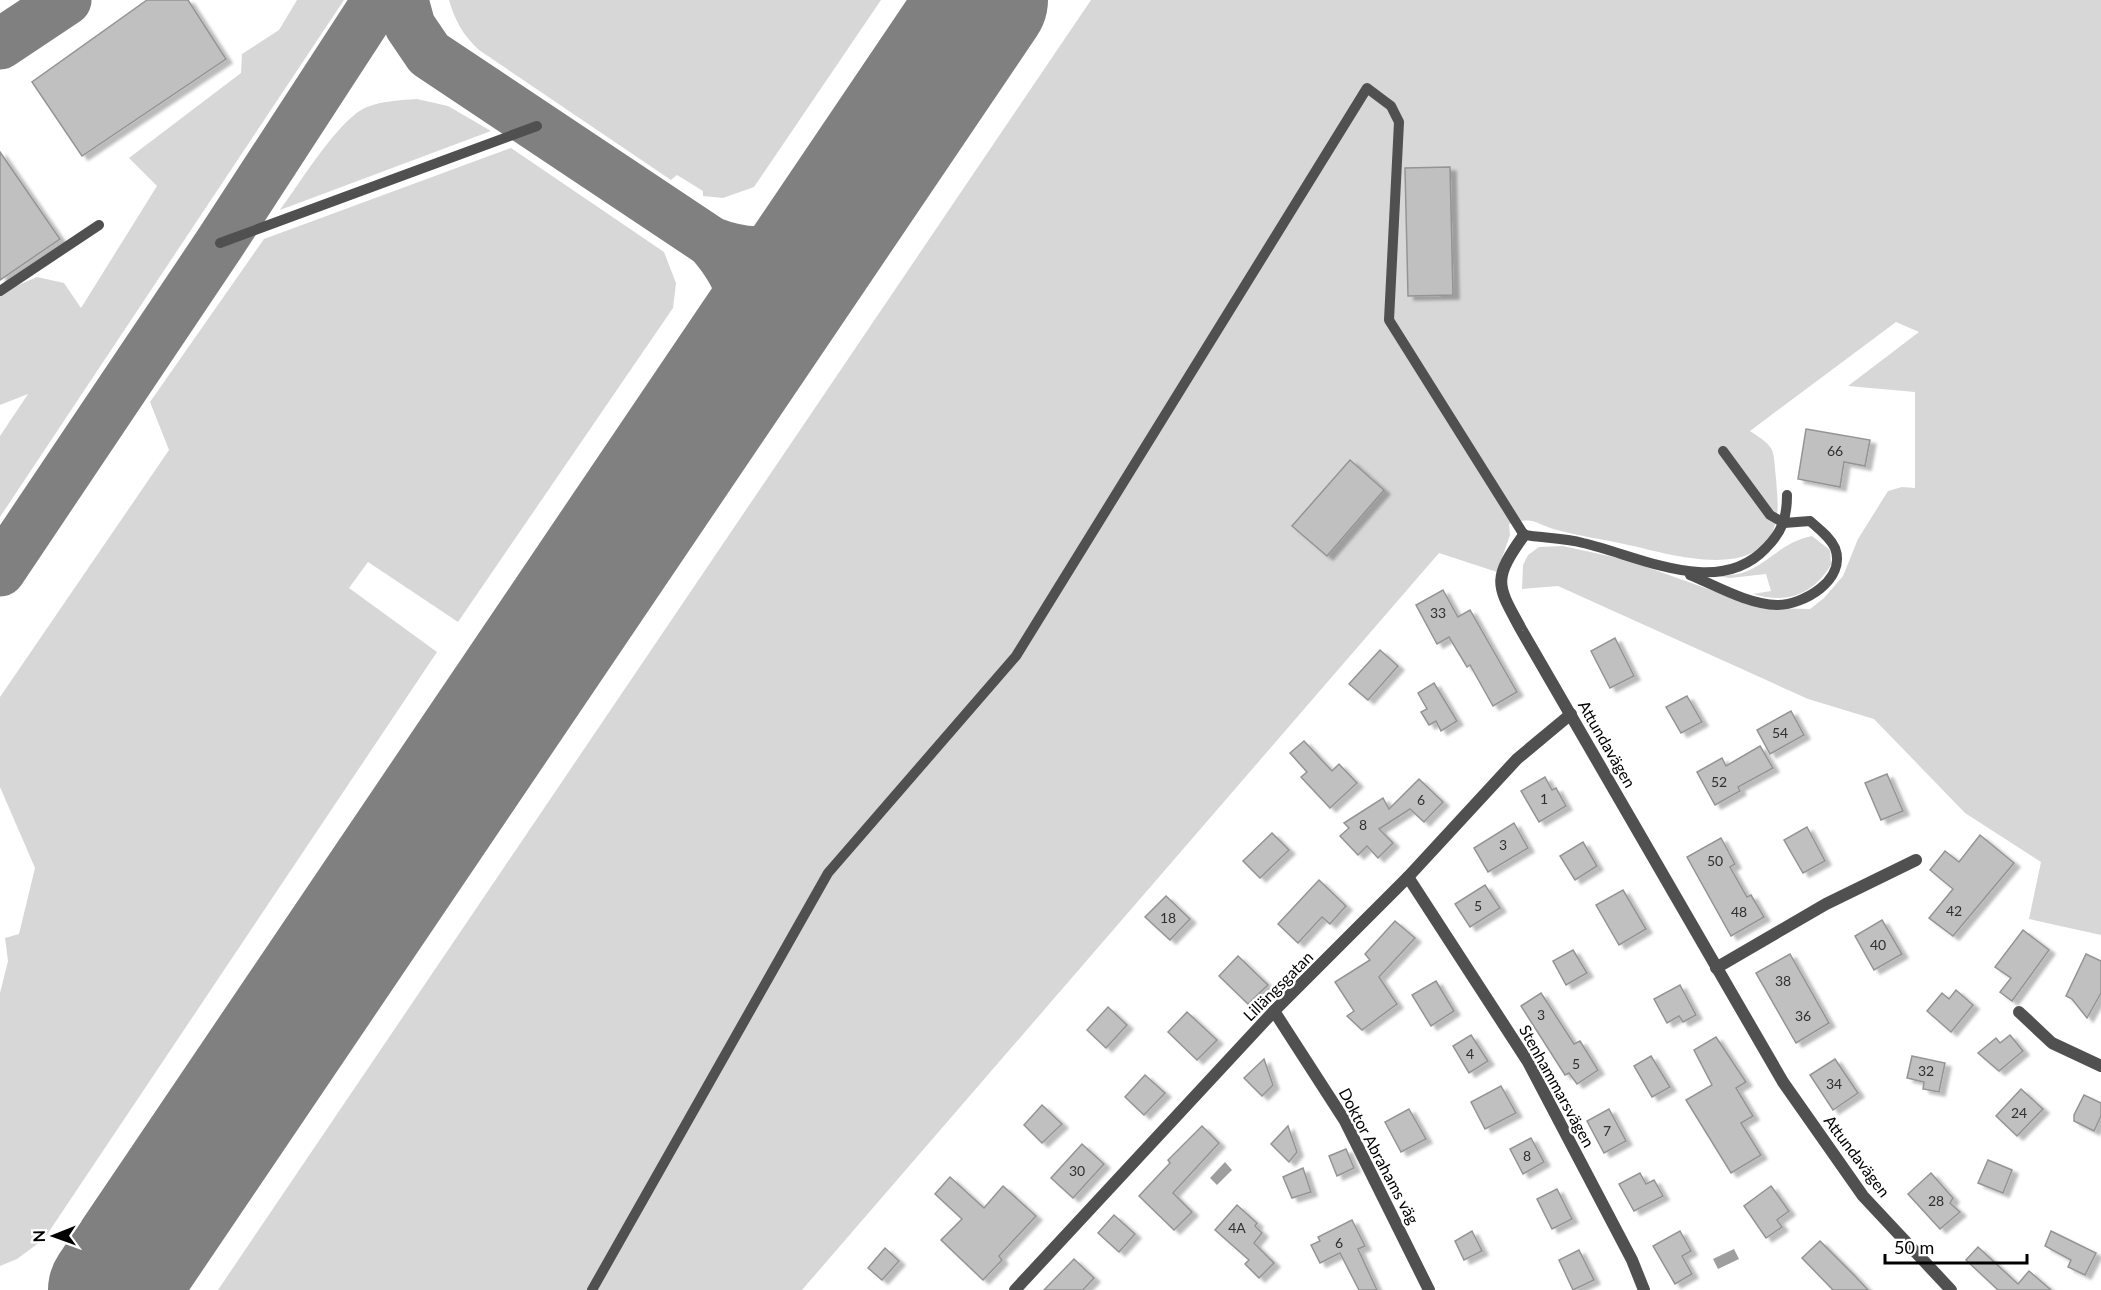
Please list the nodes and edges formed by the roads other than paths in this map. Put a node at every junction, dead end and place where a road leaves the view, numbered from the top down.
1 (537, 126) dead end
2 (99, 225) dead end
3 (220, 243) dead end
4 (0, 291) edge
5 (1723, 451) dead end
6 (1787, 495) dead end
7 (1784, 523) junction
8 (1524, 535) junction
9 (1679, 570) junction
10 (1571, 714) junction
11 (1916, 860) dead end
12 (1408, 877) junction
13 (1716, 968) junction
14 (1274, 1011) junction
15 (2019, 1012) dead end
16 (2101, 1066) edge
17 (592, 1290) edge
18 (1016, 1290) edge
19 (1429, 1290) edge
20 (1644, 1290) edge
21 (1951, 1290) edge

1 - 3 lane
2 - 4 lane
5 - 7 lane
6 - 7 lane
7 - 9 lane
7 - 9 lane
8 - 9 lane
8 - 10 street, Attundavägen
8 - 17 lane
10 - 12 street, Lillängsgatan
10 - 13 street, Attundavägen
11 - 13 street
12 - 14 street, Lillängsgatan
12 - 20 street, Stenhammarsvägen
13 - 21 street, Attundavägen
14 - 18 street, Lillängsgatan
14 - 19 street, Doktor Abrahams väg
15 - 16 street

